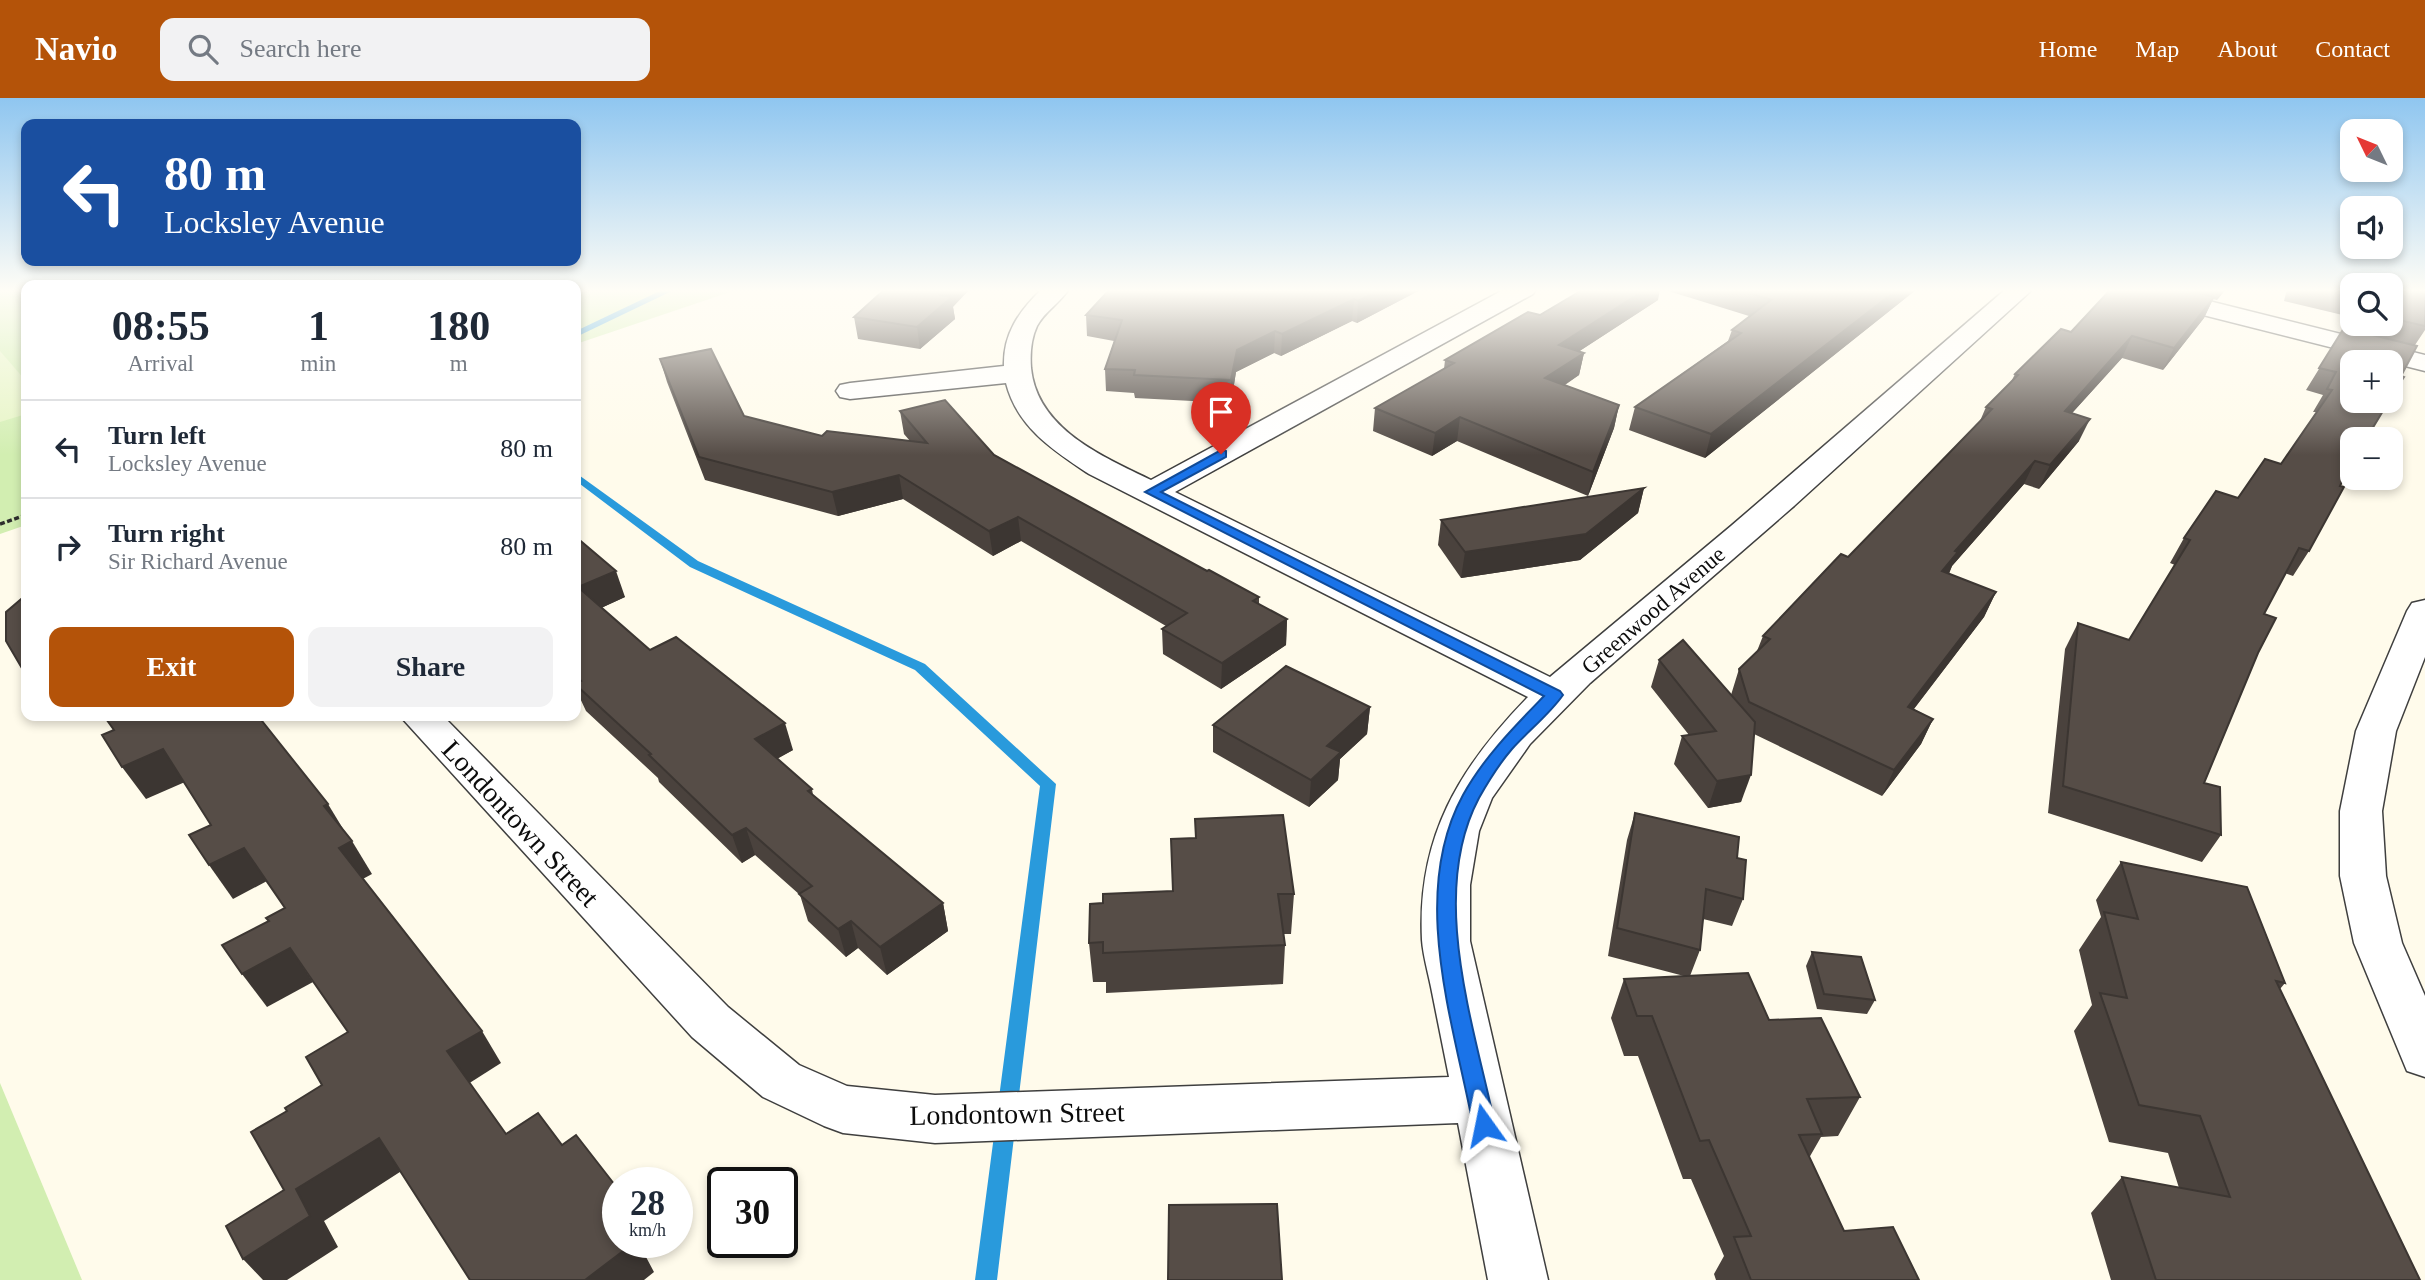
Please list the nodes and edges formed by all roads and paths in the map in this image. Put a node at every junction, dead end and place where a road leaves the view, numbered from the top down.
1 (1019, 344) edge
2 (1423, 344) edge
3 (1959, 344) edge
4 (2350, 344) edge
5 (2425, 363) edge
6 (1018, 373) junction
7 (850, 391) dead end
8 (1152, 492) junction
9 (21, 517) edge
10 (0, 524) edge
11 (2422, 629) edge
12 (1555, 695) junction
13 (426, 721) edge
14 (2425, 1055) edge
15 (1478, 1098) junction
16 (1518, 1280) edge

1 - 6 street
2 - 8 street
3 - 12 street, Greenwood Avenue
4 - 5 street
6 - 7 street
6 - 8 street
8 - 12 street
9 - 10 path
11 - 14 street
12 - 15 street, Greenwood Avenue
13 - 15 street, Londontown Street
15 - 16 street, Greenwood Avenue

